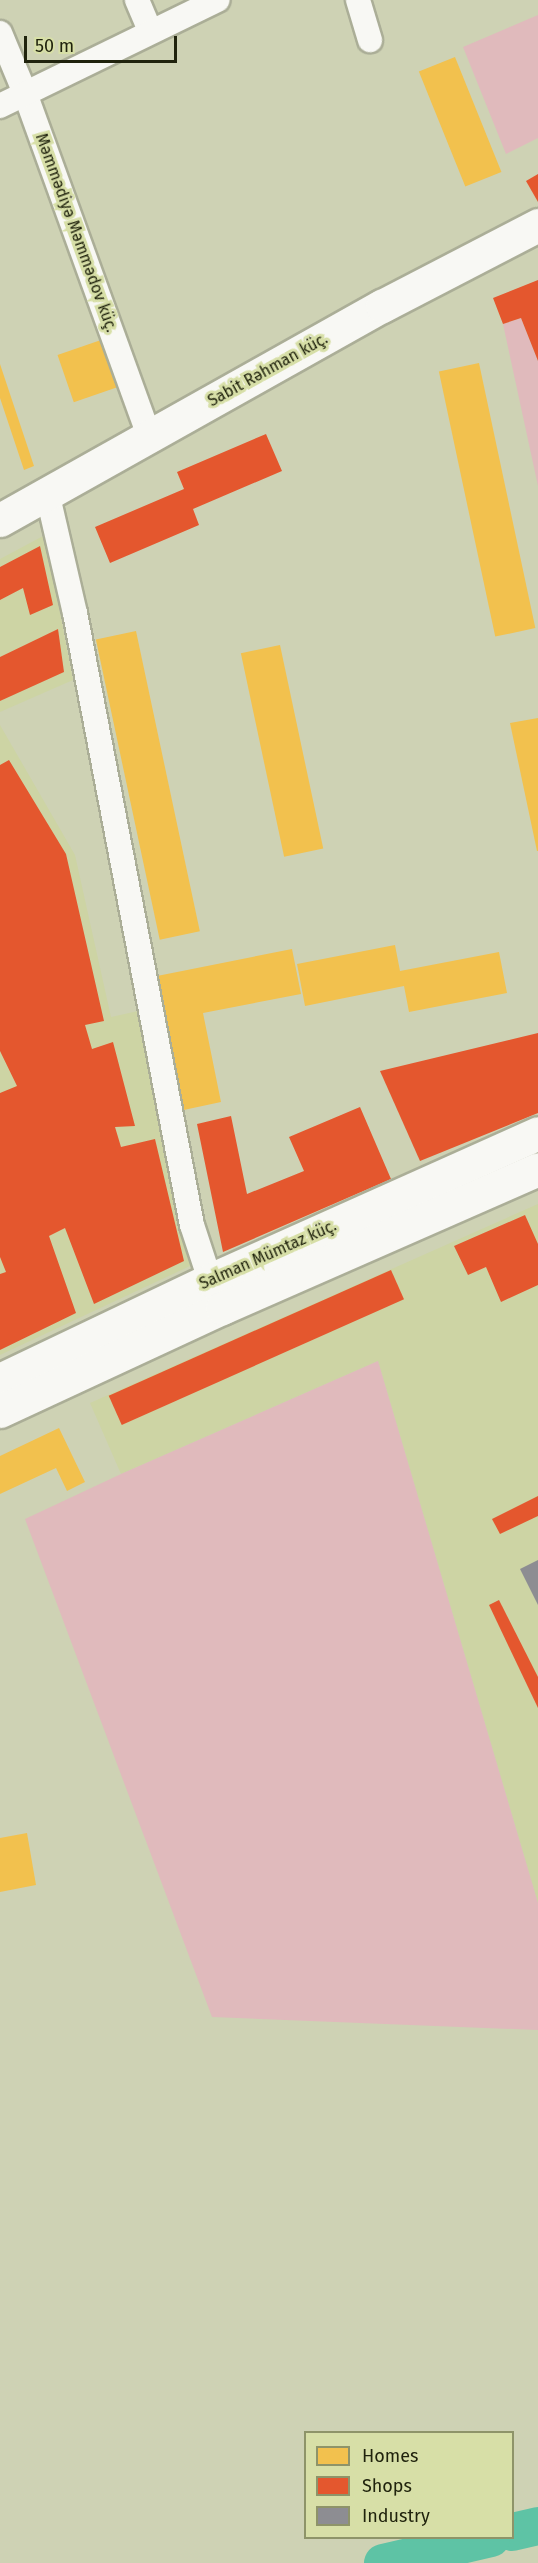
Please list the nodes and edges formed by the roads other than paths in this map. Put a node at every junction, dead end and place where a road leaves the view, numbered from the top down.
1 (137, 0) edge
2 (218, 0) edge
3 (357, 0) edge
4 (150, 31) junction
5 (0, 33) edge
6 (370, 40) dead end
7 (25, 93) junction
8 (0, 106) edge
9 (538, 225) edge
10 (149, 435) junction
11 (47, 492) junction
12 (0, 520) edge
13 (538, 1133) edge
14 (476, 1161) junction
15 (538, 1169) edge
16 (487, 1191) junction
17 (394, 1216) junction
18 (210, 1280) junction
19 (0, 1380) edge
20 (0, 1411) edge

1 - 4 street
2 - 4 street
3 - 6 street
4 - 7 street
5 - 7 street, Məmmədiyə Məmmədov küç.
7 - 8 street
7 - 10 street, Məmmədiyə Məmmədov küç.
9 - 10 main road, Sabit Rəhman küç.
10 - 11 main road, Sabit Rəhman küç.
11 - 12 main road, Sabit Rəhman küç.
11 - 18 street
13 - 14 main road, Salman Mümtaz küç.
14 - 16 main road
14 - 17 main road, Salman Mümtaz küç.
15 - 16 main road
16 - 17 main road
17 - 18 main road, Salman Mümtaz küç.
17 - 20 main road
18 - 19 main road, Salman Mümtaz küç.

